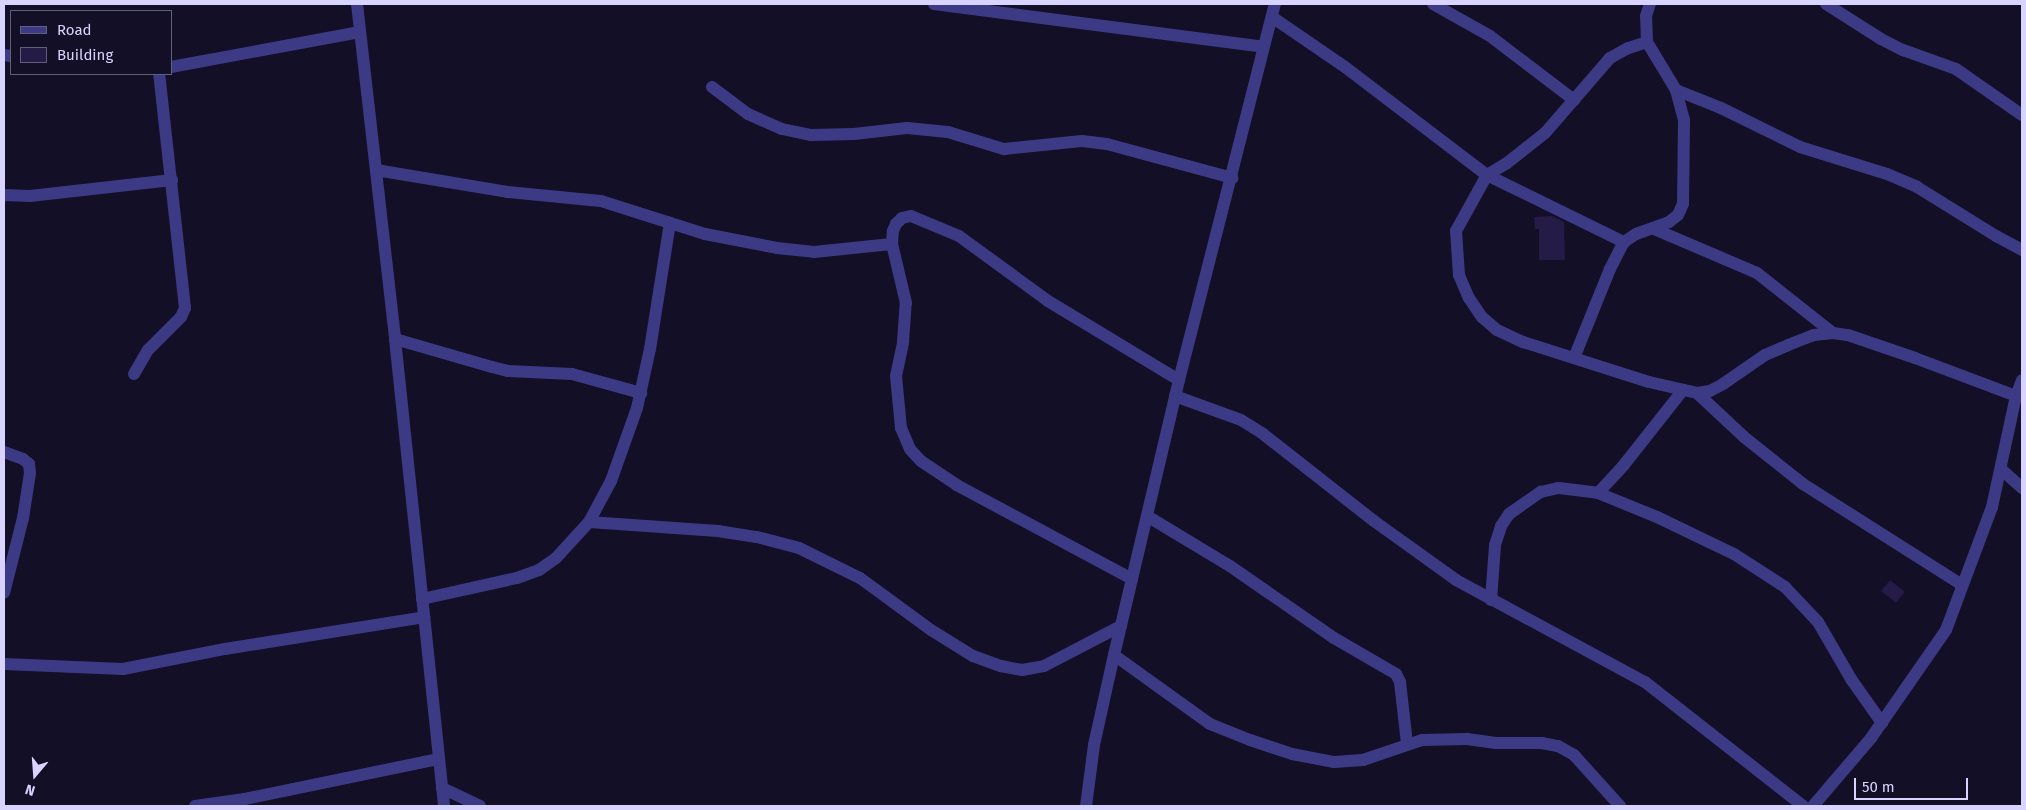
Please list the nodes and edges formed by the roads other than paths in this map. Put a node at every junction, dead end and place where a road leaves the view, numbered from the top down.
1 (357, 4) edge
2 (934, 4) edge
3 (1275, 4) edge
4 (1433, 4) edge
5 (1650, 4) edge
6 (1826, 4) edge
7 (1272, 17) junction
8 (360, 32) junction
9 (1647, 42) junction
10 (1263, 47) junction
11 (172, 68) edge
12 (159, 75) edge
13 (712, 87) dead end
14 (1676, 90) junction
15 (1574, 100) junction
16 (2022, 115) edge
17 (376, 170) junction
18 (1487, 175) junction
19 (1232, 178) junction
20 (172, 180) junction
21 (4, 195) edge
22 (670, 223) junction
23 (1654, 229) junction
24 (1624, 242) junction
25 (892, 244) junction
26 (2022, 250) edge
27 (1832, 333) junction
28 (395, 339) junction
29 (1574, 358) junction
30 (134, 374) dead end
31 (1179, 380) junction
32 (2022, 380) edge
33 (1683, 390) junction
34 (641, 393) junction
35 (1697, 393) junction
36 (1175, 396) junction
37 (2016, 396) junction
38 (4, 452) edge
39 (2002, 470) junction
40 (2022, 488) edge
41 (1598, 493) junction
42 (1147, 516) junction
43 (589, 522) junction
44 (1132, 579) junction
45 (1962, 585) junction
46 (4, 593) edge
47 (422, 599) junction
48 (1491, 600) junction
49 (424, 617) junction
50 (1121, 626) junction
51 (1114, 655) junction
52 (4, 664) edge
53 (1882, 723) junction
54 (1407, 743) junction
55 (439, 759) junction
56 (442, 788) junction
57 (196, 806) edge
58 (444, 806) edge
59 (480, 806) edge
60 (1086, 806) edge
61 (1620, 806) edge
62 (1803, 806) edge
63 (1812, 806) edge

1 - 8 street
2 - 10 street
3 - 7 street
4 - 15 street
5 - 9 street
6 - 16 street
7 - 10 street
7 - 18 street
8 - 11 street
8 - 17 street
9 - 14 street
9 - 15 street
10 - 19 street
12 - 20 street
13 - 19 street
14 - 23 street
14 - 26 street
15 - 18 street
17 - 22 street
17 - 28 street
18 - 24 street
18 - 29 street
19 - 31 street
20 - 21 street
20 - 30 street
22 - 25 street
22 - 34 street
23 - 24 street
23 - 27 street
24 - 29 street
25 - 31 street
25 - 44 street
27 - 35 street
27 - 37 street
28 - 34 street
28 - 47 street
29 - 33 street
31 - 36 street
32 - 37 street
33 - 35 street
33 - 41 street
34 - 43 street
35 - 45 street
36 - 42 street
36 - 48 street
37 - 39 street
38 - 46 street
39 - 40 street
39 - 45 street
41 - 48 street
41 - 53 street
42 - 44 street
42 - 54 street
43 - 47 street
43 - 50 street
44 - 50 street
45 - 53 street
47 - 49 street
48 - 62 street
49 - 52 street
49 - 55 street
50 - 51 street
51 - 54 street
51 - 60 street
53 - 63 street
54 - 61 street
55 - 56 street
55 - 57 street
56 - 58 street
56 - 59 street

